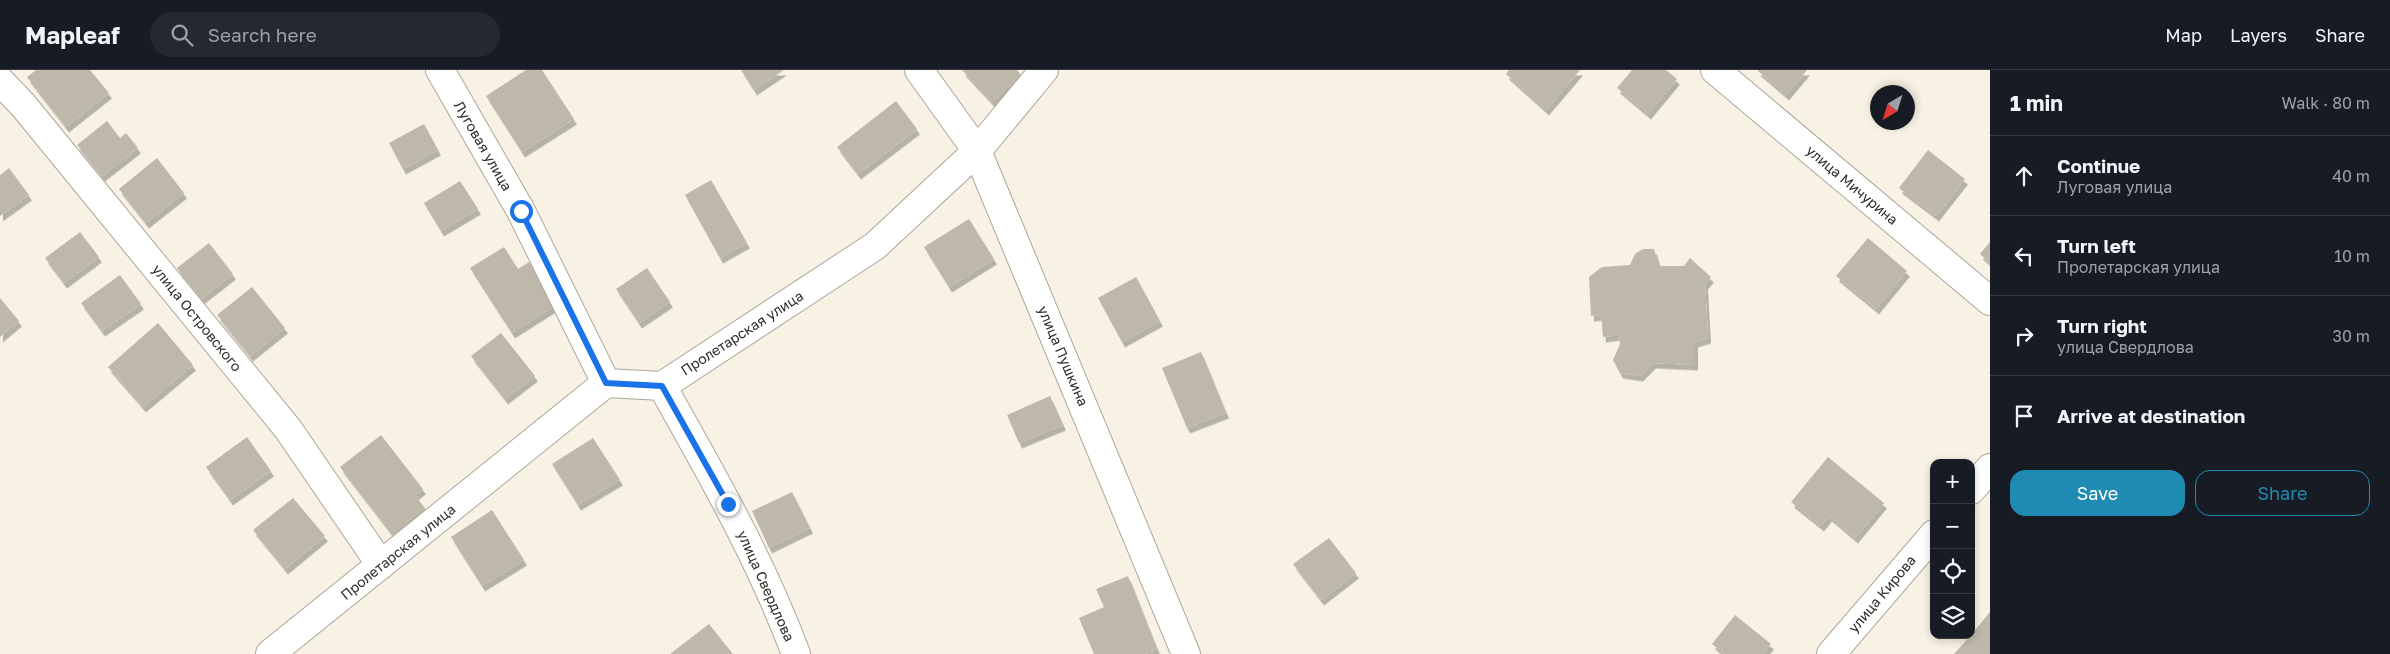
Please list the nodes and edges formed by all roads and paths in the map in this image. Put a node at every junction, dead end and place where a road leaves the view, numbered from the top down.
1 (440, 70) edge
2 (919, 70) edge
3 (1044, 70) edge
4 (1715, 70) edge
5 (0, 81) edge
6 (977, 151) junction
7 (1990, 301) edge
8 (606, 383) junction
9 (662, 386) junction
10 (1990, 468) edge
11 (1975, 485) edge
12 (1930, 539) edge
13 (381, 565) junction
14 (270, 654) edge
15 (796, 654) edge
16 (1186, 654) edge
17 (1831, 654) edge

1 - 8 street, Луговая улица
2 - 6 street, улица Пушкина
3 - 6 street, Пролетарская улица
4 - 7 street, улица Мичурина
5 - 13 street, улица Островского
6 - 9 street, Пролетарская улица
6 - 16 street, улица Пушкина
8 - 9 street
8 - 13 street, Пролетарская улица
9 - 15 street, улица Свердлова
10 - 11 street
12 - 17 street, улица Кирова
13 - 14 street, Пролетарская улица

